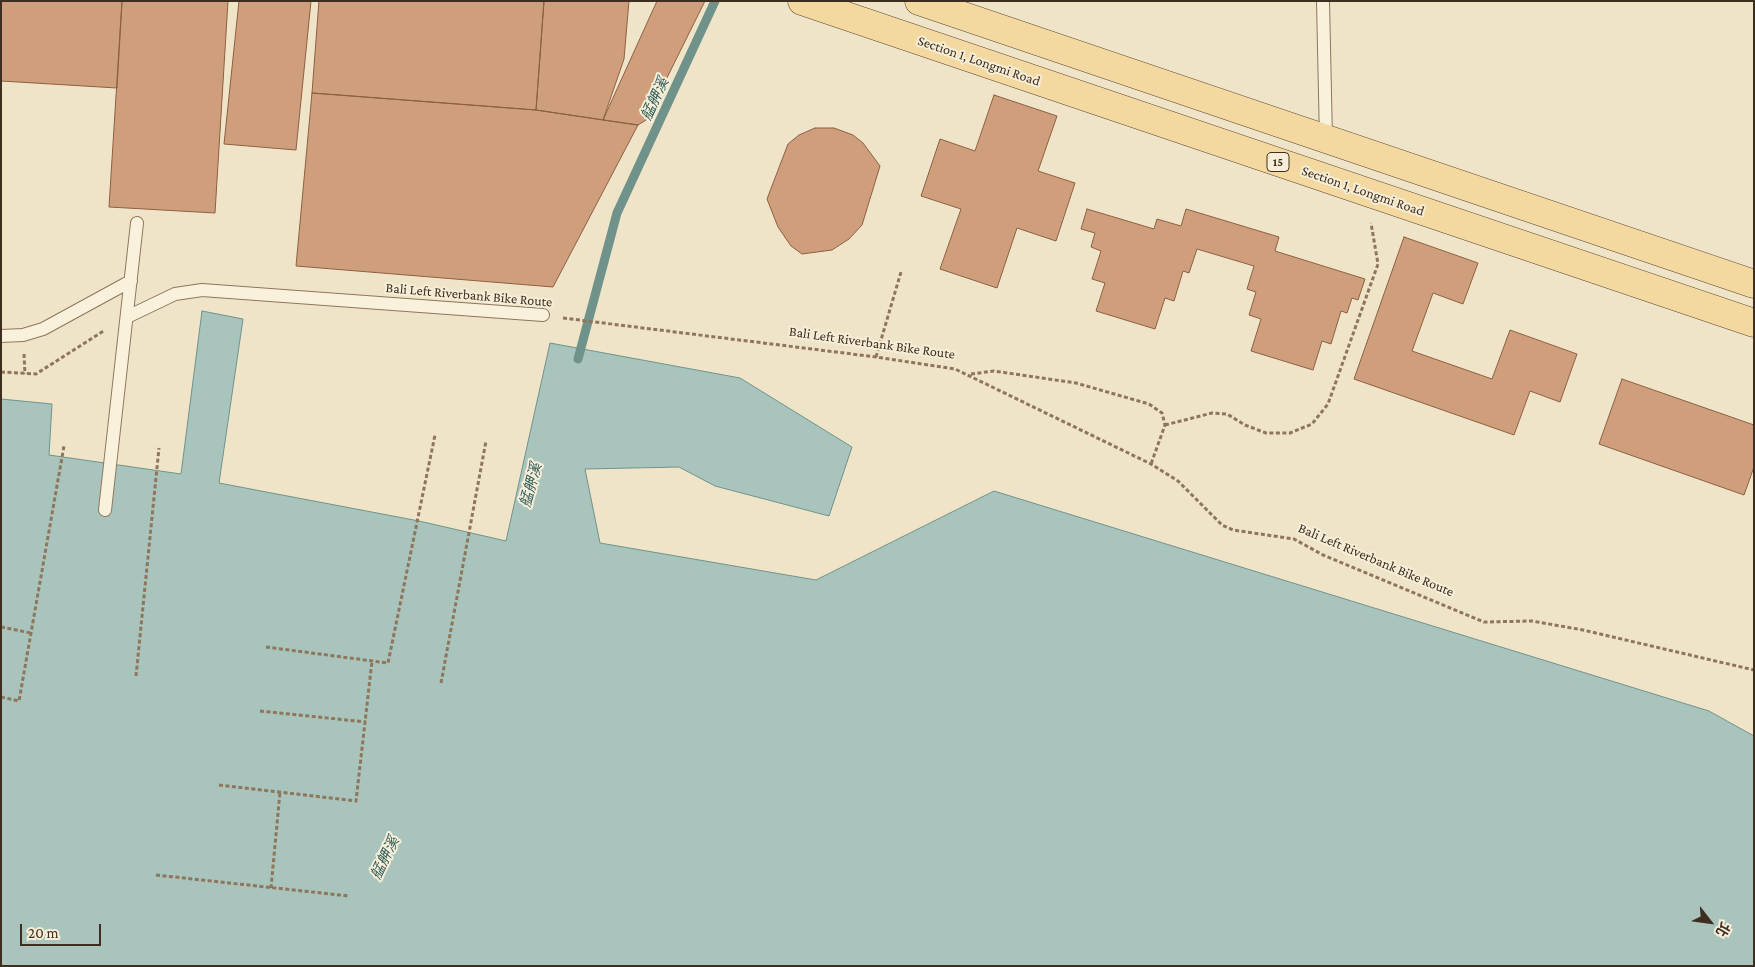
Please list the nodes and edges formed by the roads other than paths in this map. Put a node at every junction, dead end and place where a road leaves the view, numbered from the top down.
1 (802, 1) edge
2 (919, 1) edge
3 (1323, 1) edge
4 (1326, 140) junction
5 (137, 223) dead end
6 (131, 281) junction
7 (1754, 284) edge
8 (544, 315) road end
9 (127, 317) junction
10 (1754, 323) edge
11 (1, 336) edge
12 (105, 510) dead end

1 - 10 main road, Section 1, Longmi Road / 15
2 - 4 main road
3 - 4 lane
4 - 7 main road
5 - 6 lane
6 - 9 lane
6 - 11 lane
8 - 9 lane, Bali Left Riverbank Bike Route
9 - 12 lane

